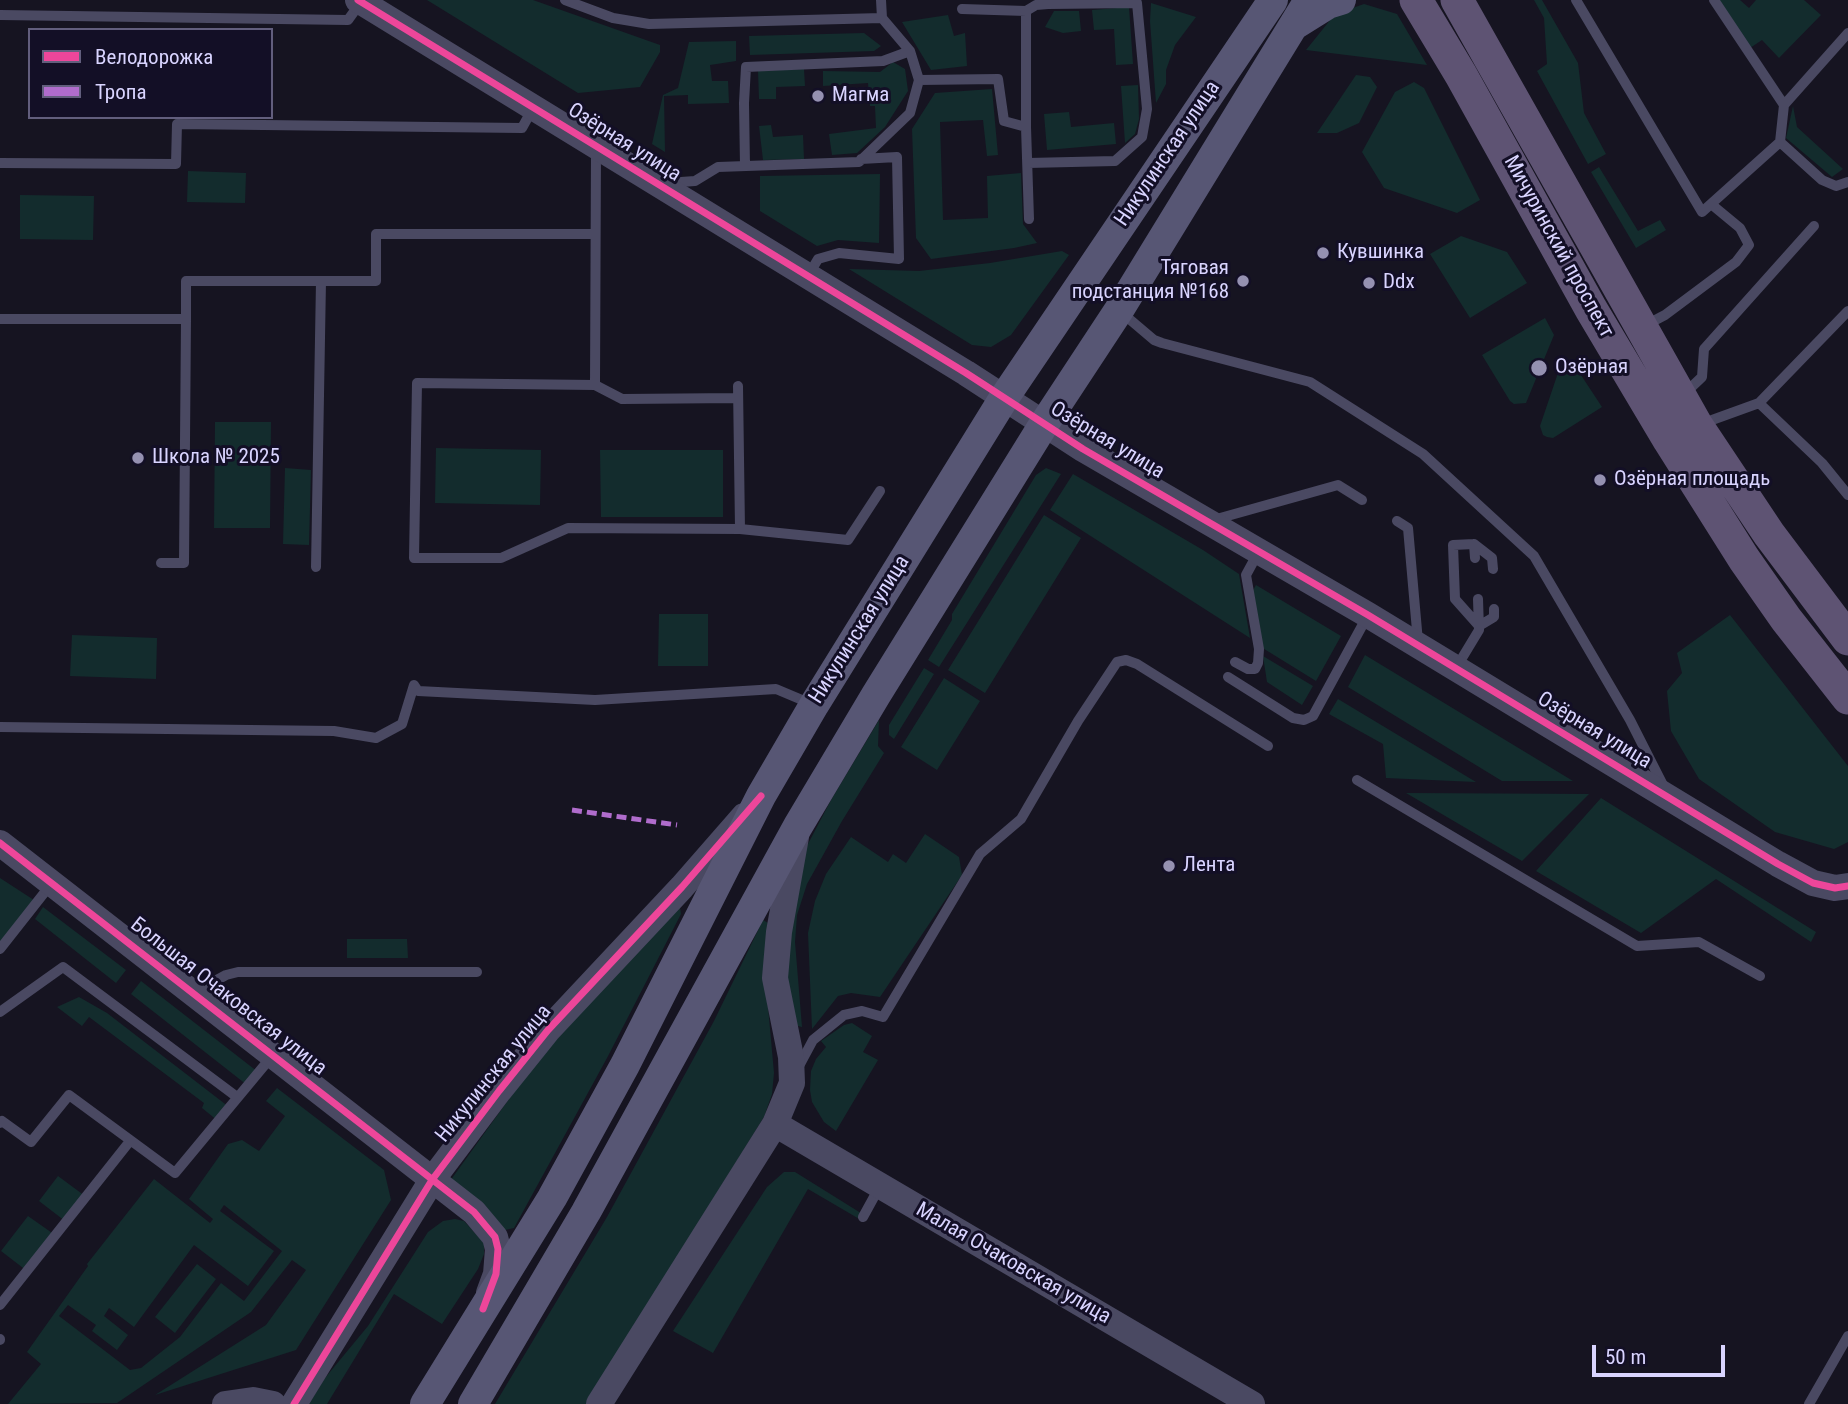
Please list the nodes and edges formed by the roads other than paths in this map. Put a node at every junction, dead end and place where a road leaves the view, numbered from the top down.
1 (565, 0) edge
2 (881, 0) edge
3 (1273, 0) edge
4 (1309, 0) edge
5 (1341, 0) edge
6 (1396, 0) edge
7 (1416, 0) edge
8 (1457, 0) edge
9 (1576, 0) edge
10 (1714, 0) edge
11 (360, 1) edge
12 (962, 9) dead end
13 (1026, 10) junction
14 (0, 15) edge
15 (882, 18) junction
16 (1290, 28) junction
17 (1435, 32) junction
18 (1848, 33) edge
19 (910, 51) junction
20 (919, 80) junction
21 (1784, 105) junction
22 (533, 107) junction
23 (1026, 127) junction
24 (1780, 142) junction
25 (596, 146) junction
26 (861, 159) junction
27 (0, 163) edge
28 (1028, 163) junction
29 (745, 166) junction
30 (655, 183) junction
31 (1848, 183) edge
32 (1711, 204) junction
33 (1029, 219) dead end
34 (1814, 226) dead end
35 (596, 234) junction
36 (808, 276) junction
37 (321, 281) junction
38 (1119, 310) junction
39 (1848, 311) edge
40 (1059, 314) junction
41 (0, 319) edge
42 (186, 319) junction
43 (1642, 328) junction
44 (1097, 342) junction
45 (595, 384) junction
46 (738, 386) dead end
47 (1681, 396) junction
48 (738, 398) junction
49 (1004, 398) junction
50 (1759, 403) junction
51 (1044, 424) junction
52 (1697, 426) junction
53 (880, 491) dead end
54 (1848, 495) edge
55 (1362, 500) dead end
56 (1397, 521) dead end
57 (1207, 522) junction
58 (740, 529) junction
59 (1474, 544) junction
60 (1259, 551) junction
61 (1475, 558) dead end
62 (161, 563) dead end
63 (316, 567) dead end
64 (1493, 569) dead end
65 (1478, 599) dead end
66 (1494, 609) dead end
67 (1368, 615) junction
68 (1479, 626) junction
69 (1848, 639) edge
70 (1418, 645) junction
71 (1236, 662) dead end
72 (1456, 668) junction
73 (1228, 677) dead end
74 (1848, 698) edge
75 (814, 705) junction
76 (0, 727) edge
77 (1268, 746) dead end
78 (1357, 780) dead end
79 (761, 796) junction
80 (1670, 798) junction
81 (798, 825) junction
82 (0, 843) edge
83 (52, 883) junction
84 (1848, 886) edge
85 (0, 949) edge
86 (477, 972) dead end
87 (1760, 976) dead end
88 (201, 999) junction
89 (0, 1012) edge
90 (273, 1055) junction
91 (792, 1083) junction
92 (237, 1097) junction
93 (1, 1121) edge
94 (775, 1124) junction
95 (130, 1141) junction
96 (432, 1180) junction
97 (880, 1185) junction
98 (863, 1217) dead end
99 (0, 1304) edge
100 (478, 1319) junction
101 (1848, 1336) edge
102 (225, 1404) edge
103 (272, 1404) edge
104 (294, 1404) edge
105 (425, 1404) edge
106 (473, 1404) edge
107 (598, 1404) edge
108 (1252, 1404) edge
109 (1809, 1404) edge

1 - 15 lane
2 - 15 lane
3 - 40 main road, Никулинская улица
4 - 16 main road, Никулинская улица
5 - 16 main road
6 - 17 main road
7 - 17 main road, Мичуринский проспект
8 - 43 main road, Мичуринский проспект
9 - 32 lane
10 - 21 lane
11 - 14 lane
11 - 22 street, Озёрная улица
12 - 13 lane
13 - 23 lane
13 - 28 lane
15 - 19 lane
16 - 38 main road, Никулинская улица
17 - 74 main road, Мичуринский проспект
18 - 21 lane
19 - 20 lane
19 - 29 lane
20 - 23 lane
20 - 26 lane
21 - 24 lane
22 - 25 street, Озёрная улица
22 - 27 lane
23 - 28 lane
24 - 31 lane
24 - 32 lane
25 - 30 street, Озёрная улица
25 - 35 lane
26 - 29 lane
26 - 36 lane
28 - 33 lane
29 - 30 lane
30 - 36 street, Озёрная улица
32 - 43 lane
34 - 47 lane
35 - 37 lane
35 - 45 lane
36 - 49 street, Озёрная улица
37 - 42 lane
37 - 63 lane
38 - 44 main road, Никулинская улица
38 - 80 lane
39 - 50 lane
40 - 44 main road
40 - 49 main road, Никулинская улица
41 - 42 lane
42 - 62 lane
43 - 47 main road, Мичуринский проспект
44 - 51 main road, Никулинская улица
45 - 48 lane
45 - 58 lane
46 - 48 lane
47 - 52 main road, Мичуринский проспект
48 - 58 lane
49 - 51 street, Озёрная улица
49 - 75 main road, Никулинская улица
50 - 52 lane
50 - 54 lane
51 - 57 street, Озёрная улица
51 - 81 main road, Никулинская улица
52 - 69 main road, Мичуринский проспект
53 - 58 lane
55 - 57 lane
56 - 70 lane
57 - 60 street, Озёрная улица
59 - 61 lane
59 - 64 lane
59 - 68 lane
60 - 67 street, Озёрная улица
60 - 71 lane
65 - 68 lane
66 - 68 lane
67 - 70 street, Озёрная улица
67 - 73 lane
68 - 72 lane
70 - 72 street, Озёрная улица
72 - 80 street, Озёрная улица
75 - 76 lane
75 - 79 main road, Никулинская улица
77 - 91 lane
78 - 87 lane
79 - 96 street, Никулинская улица
79 - 100 main road
80 - 84 street, Озёрная улица
81 - 91 street, Никулинская улица
81 - 106 main road
82 - 83 street, Большая Очаковская улица
83 - 85 lane
83 - 88 street, Большая Очаковская улица
86 - 88 lane
88 - 90 street, Большая Очаковская улица
89 - 92 lane
90 - 92 lane
90 - 96 street, Большая Очаковская улица
91 - 94 street, Никулинская улица
92 - 95 lane
93 - 95 lane
94 - 97 street, Малая Очаковская улица
94 - 107 street, Никулинская улица
95 - 99 lane
96 - 100 street, Большая Очаковская улица
96 - 104 street, Никулинская улица
97 - 98 lane
97 - 108 street, Малая Очаковская улица
100 - 105 main road
101 - 109 lane
102 - 103 street

